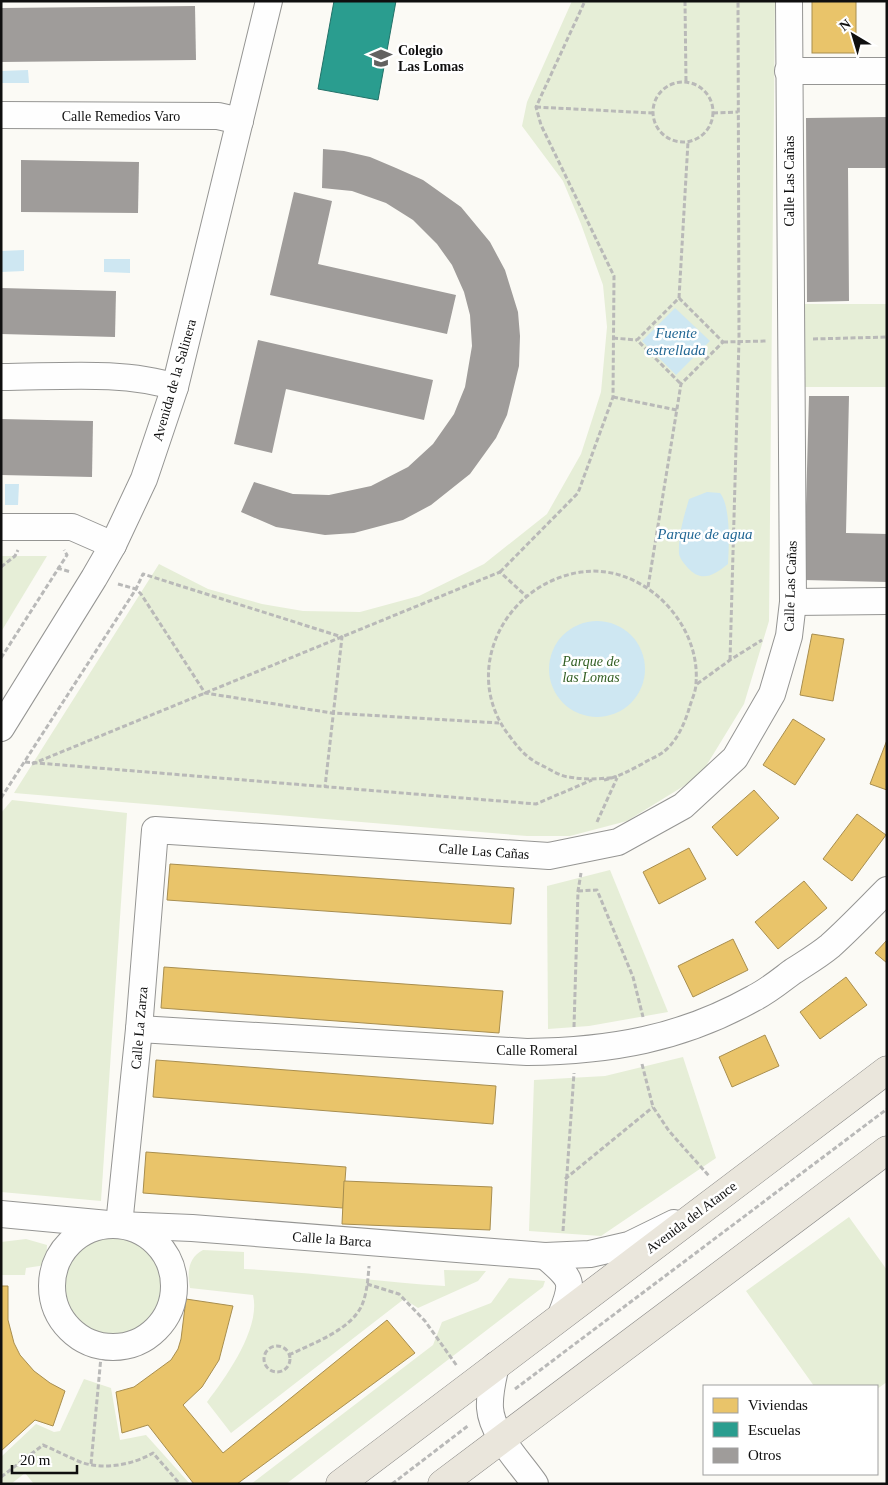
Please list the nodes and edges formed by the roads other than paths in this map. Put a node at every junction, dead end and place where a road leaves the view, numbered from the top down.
1 (269, 1) edge
2 (789, 1) edge
3 (788, 71) junction
4 (887, 71) edge
5 (1, 115) edge
6 (240, 121) junction
7 (1, 377) edge
8 (175, 387) junction
9 (1, 527) edge
10 (103, 541) junction
11 (887, 601) edge
12 (793, 602) junction
13 (1, 728) edge
14 (155, 830) joint
15 (887, 890) edge
16 (140, 1028) junction
17 (887, 1070) edge
18 (887, 1150) edge
19 (697, 1212) junction
20 (1, 1214) edge
21 (35, 1216) junction
22 (119, 1225) junction
23 (192, 1228) junction
24 (64, 1250) junction
25 (166, 1255) junction
26 (545, 1256) junction
27 (561, 1315) junction
28 (503, 1361) junction
29 (502, 1438) junction
30 (452, 1477) edge
31 (340, 1484) edge
32 (535, 1484) edge

1 - 6 street, Avenida de la Salinera
2 - 3 street, Calle Las Cañas
3 - 4 street
3 - 12 street, Calle Las Cañas
5 - 6 street, Calle Remedios Varo
6 - 8 street, Avenida de la Salinera
7 - 8 street
8 - 10 street, Avenida de la Salinera
9 - 10 street
10 - 13 street, Avenida de la Salinera
11 - 12 street
12 - 14 street, Calle Las Cañas
14 - 16 street, Calle La Zarza
15 - 16 street, Calle Romeral
16 - 22 street, Calle La Zarza
17 - 19 main road, Avenida del Atance
18 - 29 main road
19 - 26 street, Calle la Barca
19 - 27 main road, Avenida del Atance
20 - 21 street, Calle la Barca
21 - 22 street, Calle la Barca
21 - 24 street
22 - 23 street, Calle la Barca
22 - 24 street, Calle la Barca
22 - 25 street, Calle la Barca
23 - 25 street
23 - 26 street, Calle la Barca
24 - 25 street, Calle la Barca
26 - 27 street
27 - 28 main road, Avenida del Atance
28 - 29 street
28 - 31 main road, Avenida del Atance
29 - 30 main road
29 - 32 street

